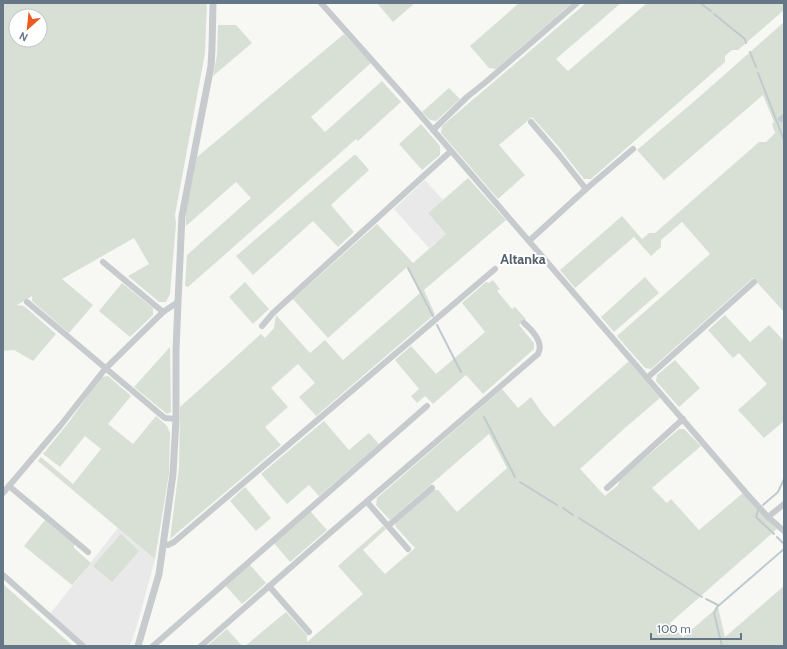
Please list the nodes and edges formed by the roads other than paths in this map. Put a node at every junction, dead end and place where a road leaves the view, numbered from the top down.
1 (213, 3) edge
2 (321, 3) edge
3 (577, 3) edge
4 (531, 122) dead end
5 (433, 130) junction
6 (633, 148) dead end
7 (451, 151) junction
8 (586, 189) junction
9 (529, 241) junction
10 (103, 262) dead end
11 (495, 269) dead end
12 (754, 282) dead end
13 (27, 302) dead end
14 (178, 302) junction
15 (163, 312) junction
16 (524, 323) dead end
17 (262, 326) dead end
18 (105, 369) junction
19 (647, 378) junction
20 (427, 406) dead end
21 (176, 419) junction
22 (683, 419) junction
23 (9, 486) junction
24 (432, 488) dead end
25 (607, 488) dead end
26 (3, 492) edge
27 (366, 502) junction
28 (784, 504) edge
29 (768, 516) junction
30 (388, 526) junction
31 (784, 531) edge
32 (164, 544) junction
33 (408, 549) dead end
34 (88, 552) dead end
35 (3, 575) edge
36 (269, 586) junction
37 (309, 632) dead end
38 (83, 646) edge
39 (138, 646) edge
40 (153, 646) edge
41 (201, 646) edge

1 - 14 street
2 - 5 street
3 - 5 street
4 - 8 street
5 - 7 street
6 - 8 street
7 - 9 street
7 - 17 street
8 - 9 street
9 - 19 street
10 - 15 street
11 - 32 street
12 - 19 street
13 - 18 street
14 - 15 street
14 - 21 street
15 - 18 street
16 - 27 street
18 - 21 street
18 - 23 street
19 - 22 street
20 - 40 street
21 - 32 street
22 - 25 street
22 - 29 street
23 - 26 street
23 - 34 street
24 - 30 street
27 - 30 street
27 - 36 street
28 - 29 street
29 - 31 street
30 - 33 street
32 - 39 street
35 - 38 street
36 - 37 street
36 - 41 street

